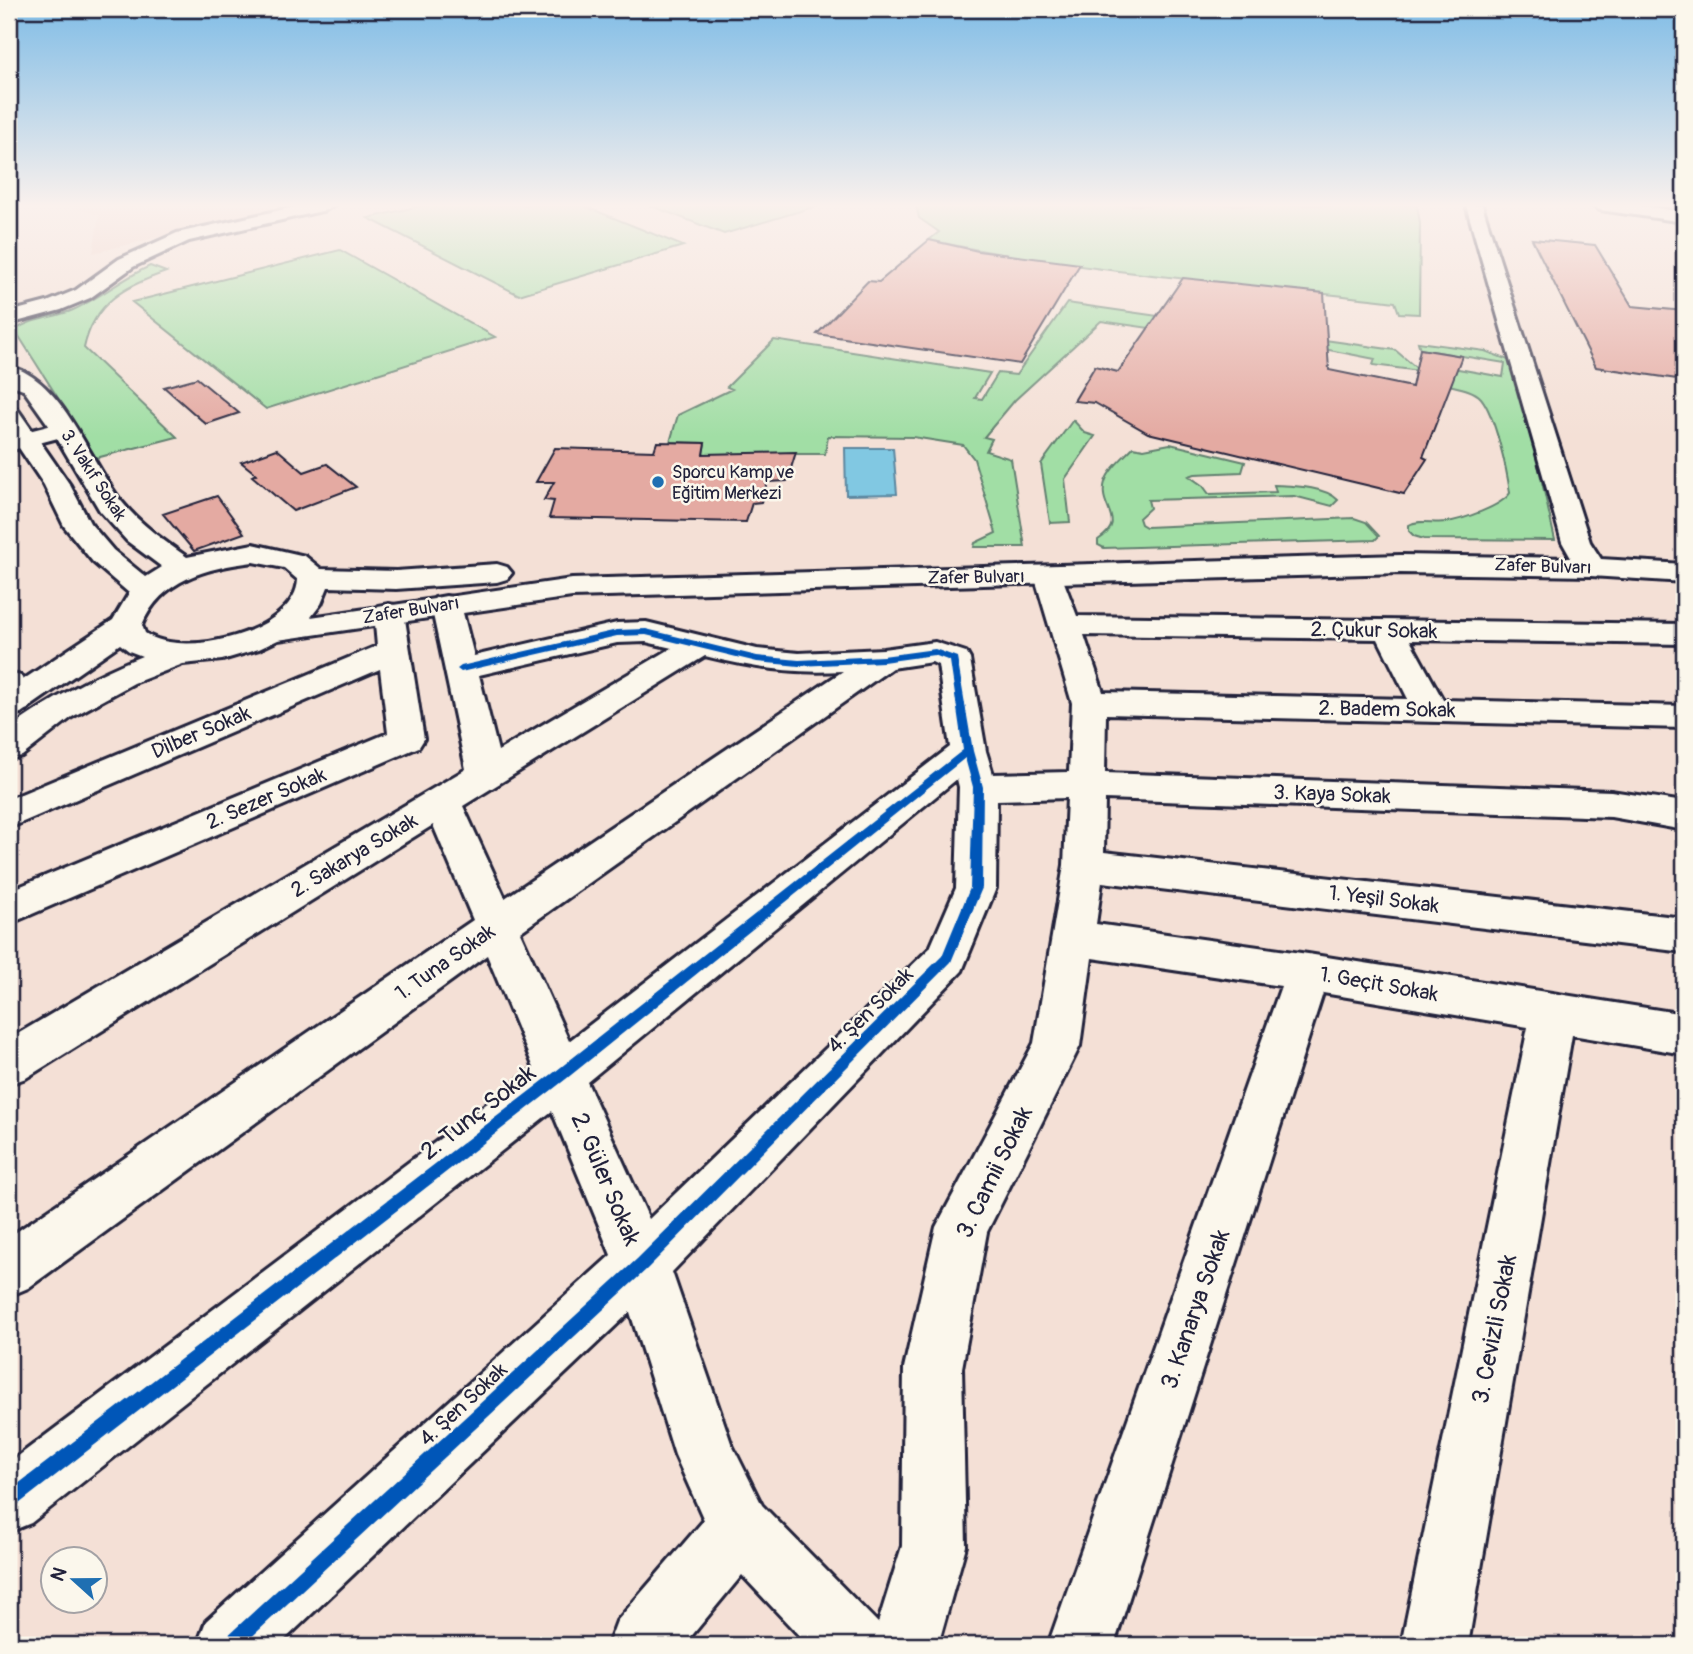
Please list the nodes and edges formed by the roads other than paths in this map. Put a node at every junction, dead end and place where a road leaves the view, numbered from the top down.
1 (99, 282) edge
2 (1498, 282) edge
3 (9, 317) edge
4 (10, 376) edge
5 (9, 415) edge
6 (64, 429) junction
7 (18, 442) edge
8 (1684, 548) edge
9 (1583, 554) junction
10 (184, 569) junction
11 (1684, 573) edge
12 (1049, 575) junction
13 (312, 578) junction
14 (145, 591) junction
15 (446, 605) junction
16 (389, 613) junction
17 (126, 625) junction
18 (1064, 625) junction
19 (1389, 630) junction
20 (271, 632) junction
21 (1684, 634) edge
22 (699, 646) junction
23 (394, 651) junction
24 (178, 654) junction
25 (883, 659) junction
26 (461, 669) junction
27 (11, 697) edge
28 (1089, 703) junction
29 (1431, 710) junction
30 (1684, 717) edge
31 (9, 747) edge
32 (973, 769) junction
33 (486, 775) junction
34 (1089, 785) junction
35 (442, 801) junction
36 (9, 814) edge
37 (1684, 816) edge
38 (1084, 865) junction
39 (9, 908) edge
40 (496, 926) junction
41 (1684, 935) edge
42 (1074, 938) junction
43 (1308, 972) junction
44 (1553, 1013) junction
45 (1684, 1034) edge
46 (9, 1063) edge
47 (561, 1075) junction
48 (642, 1264) junction
49 (9, 1269) edge
50 (9, 1501) edge
51 (740, 1527) junction
52 (230, 1645) edge
53 (641, 1645) edge
54 (854, 1645) edge
55 (905, 1645) edge
56 (1081, 1645) edge
57 (1435, 1645) edge

1 - 3 street
2 - 9 street
4 - 6 street, 3. Vakıf Sokak
5 - 7 street, 3. Vakıf Sokak
6 - 7 street
6 - 10 street, 3. Vakıf Sokak
7 - 14 street, 3. Vakıf Sokak
8 - 9 street, Zafer Bulvarı
9 - 11 street, Zafer Bulvarı
9 - 12 street, Zafer Bulvarı
9 - 13 street, Zafer Bulvarı
10 - 13 street
10 - 14 street
12 - 15 street, Zafer Bulvarı
12 - 18 street
13 - 20 street
14 - 17 street
15 - 16 street, Zafer Bulvarı
15 - 26 street
16 - 20 street, Zafer Bulvarı
16 - 23 street, 2. Sezer Sokak
17 - 24 street
17 - 27 street
18 - 19 street, 2. Çukur Sokak
18 - 28 street
19 - 21 street, 2. Çukur Sokak
19 - 29 street
20 - 24 street
22 - 25 street, 4. Şen Sokak
22 - 26 street, 4. Şen Sokak
22 - 33 street, 2. Sakarya Sokak
23 - 36 street, Dilber Sokak
23 - 39 street, 2. Sezer Sokak
24 - 31 street
25 - 32 street, 4. Şen Sokak
25 - 40 street, 1. Tuna Sokak
26 - 33 street
28 - 29 street, 2. Badem Sokak
28 - 34 street
29 - 30 street, 2. Badem Sokak
32 - 34 street, 3. Kaya Sokak
32 - 47 street, 2. Tunç Sokak
32 - 48 street, 4. Şen Sokak
33 - 35 street, 2. Sakarya Sokak
34 - 37 street, 3. Kaya Sokak
34 - 38 street, 3. Camii Sokak
35 - 40 street, 2. Güler Sokak
35 - 46 street, 2. Sakarya Sokak
38 - 41 street, 1. Yeşil Sokak
38 - 42 street, 3. Camii Sokak
40 - 47 street, 2. Güler Sokak
40 - 49 street, 1. Tuna Sokak
42 - 43 street, 1. Geçit Sokak
42 - 55 street, 3. Camii Sokak
43 - 44 street, 1. Geçit Sokak
43 - 56 street, 3. Kanarya Sokak
44 - 45 street, 1. Geçit Sokak
44 - 57 street, 3. Cevizli Sokak
47 - 48 street, 2. Güler Sokak
47 - 50 street, 2. Tunç Sokak
48 - 51 street, 2. Güler Sokak
48 - 52 street, 4. Şen Sokak
51 - 53 street
51 - 54 street, 2. Güler Sokak

